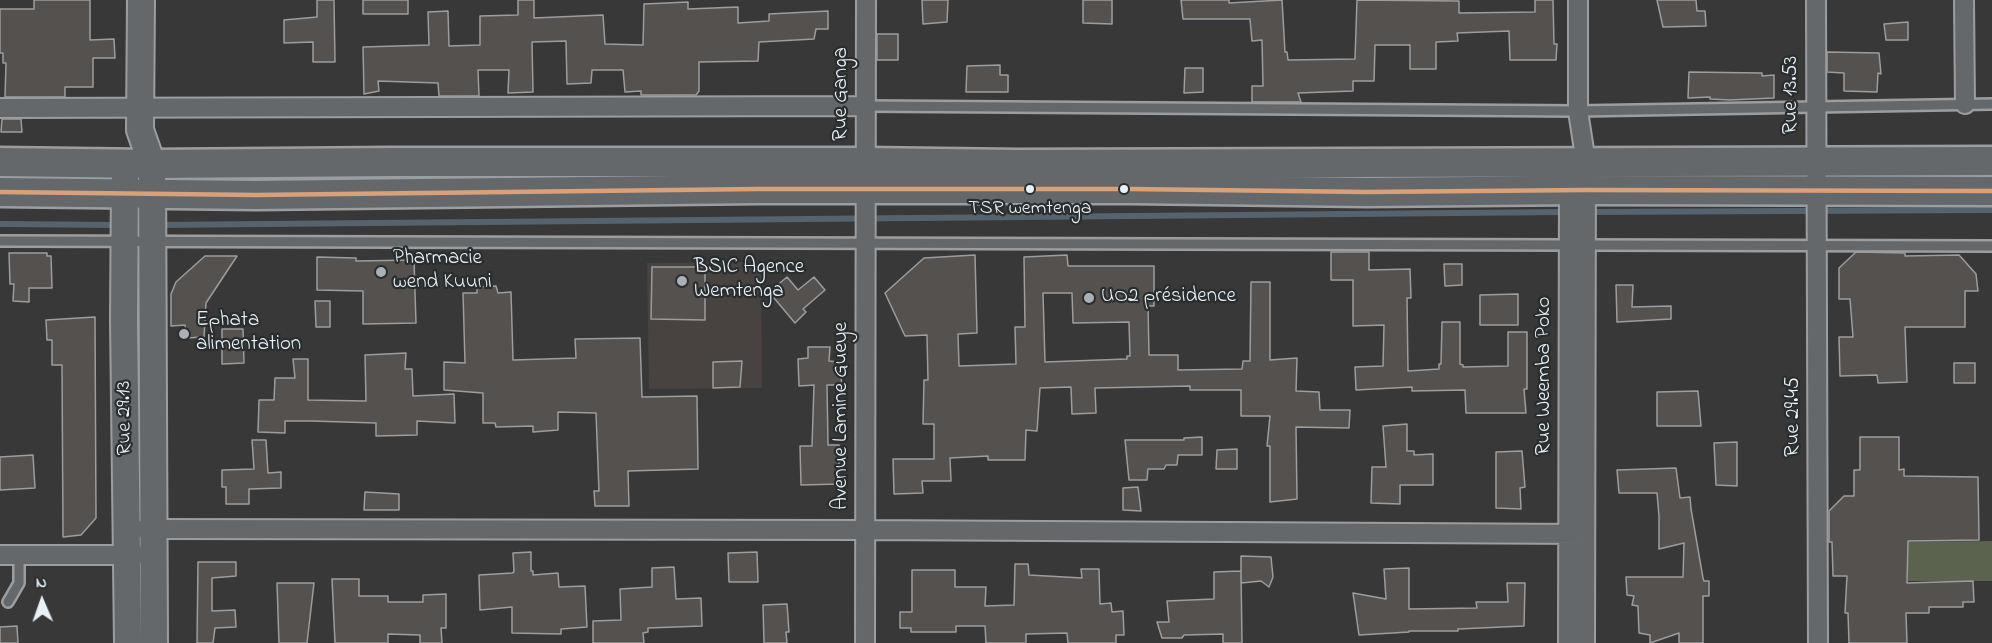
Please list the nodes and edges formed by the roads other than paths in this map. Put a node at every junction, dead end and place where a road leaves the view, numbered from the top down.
1 (141, 0) edge
2 (866, 0) edge
3 (1578, 0) edge
4 (1816, 0) edge
5 (1964, 0) edge
6 (1965, 104) junction
7 (1992, 104) edge
8 (866, 106) junction
9 (1816, 107) junction
10 (0, 108) edge
11 (1578, 111) junction
12 (140, 118) junction
13 (1992, 161) edge
14 (0, 162) edge
15 (1816, 162) junction
16 (139, 164) junction
17 (866, 175) junction
18 (1578, 177) junction
19 (1816, 190) junction
20 (1992, 191) edge
21 (0, 192) edge
22 (138, 194) junction
23 (0, 241) edge
24 (124, 242) junction
25 (152, 242) junction
26 (866, 244) junction
27 (1577, 245) junction
28 (1816, 245) junction
29 (1992, 246) edge
30 (127, 529) junction
31 (866, 530) junction
32 (1577, 534) junction
33 (154, 542) junction
34 (0, 555) edge
35 (19, 555) junction
36 (127, 555) junction
37 (8, 602) dead end
38 (128, 643) edge
39 (154, 643) edge
40 (865, 643) edge
41 (1568, 643) edge
42 (1585, 643) edge
43 (1818, 643) edge

1 - 12 main road
2 - 8 street, Rue Ganga
3 - 11 street, Rue Weemba Poko
4 - 9 street, Rue 13.53
5 - 6 street
6 - 7 lane
6 - 9 lane
8 - 11 lane
8 - 12 street
8 - 17 street, Rue Ganga
9 - 11 lane
9 - 15 street, Rue 13.53
10 - 12 street
11 - 18 street, Rue Weemba Poko
12 - 16 main road
13 - 15 main road
14 - 16 main road
15 - 18 main road
15 - 19 street, Rue 13.53
16 - 17 main road
16 - 22 main road
17 - 18 main road
17 - 22 main road
17 - 26 street, Avenue Lamine Gueye
18 - 19 main road
18 - 27 street, Rue Weemba Poko
19 - 20 main road
19 - 28 street, Rue 29.45
21 - 22 main road
22 - 24 main road, Rue 29.13
22 - 25 main road
23 - 24 lane
24 - 25 lane
24 - 30 main road, Rue 29.13
25 - 26 lane
25 - 33 main road
26 - 27 lane
26 - 31 street, Avenue Lamine Gueye
27 - 28 lane
27 - 32 street, Rue Weemba Poko
28 - 29 lane
28 - 43 street, Rue 29.45
30 - 33 street
30 - 36 main road, Rue 29.13
31 - 32 street
31 - 33 street
31 - 40 street, Avenue Lamine Gueye
32 - 41 street, Rue Weemba Poko
32 - 42 street, Rue Weemba Poko
33 - 36 street
33 - 39 main road
34 - 35 street
35 - 36 street
35 - 37 lane
36 - 38 main road, Rue 29.13

